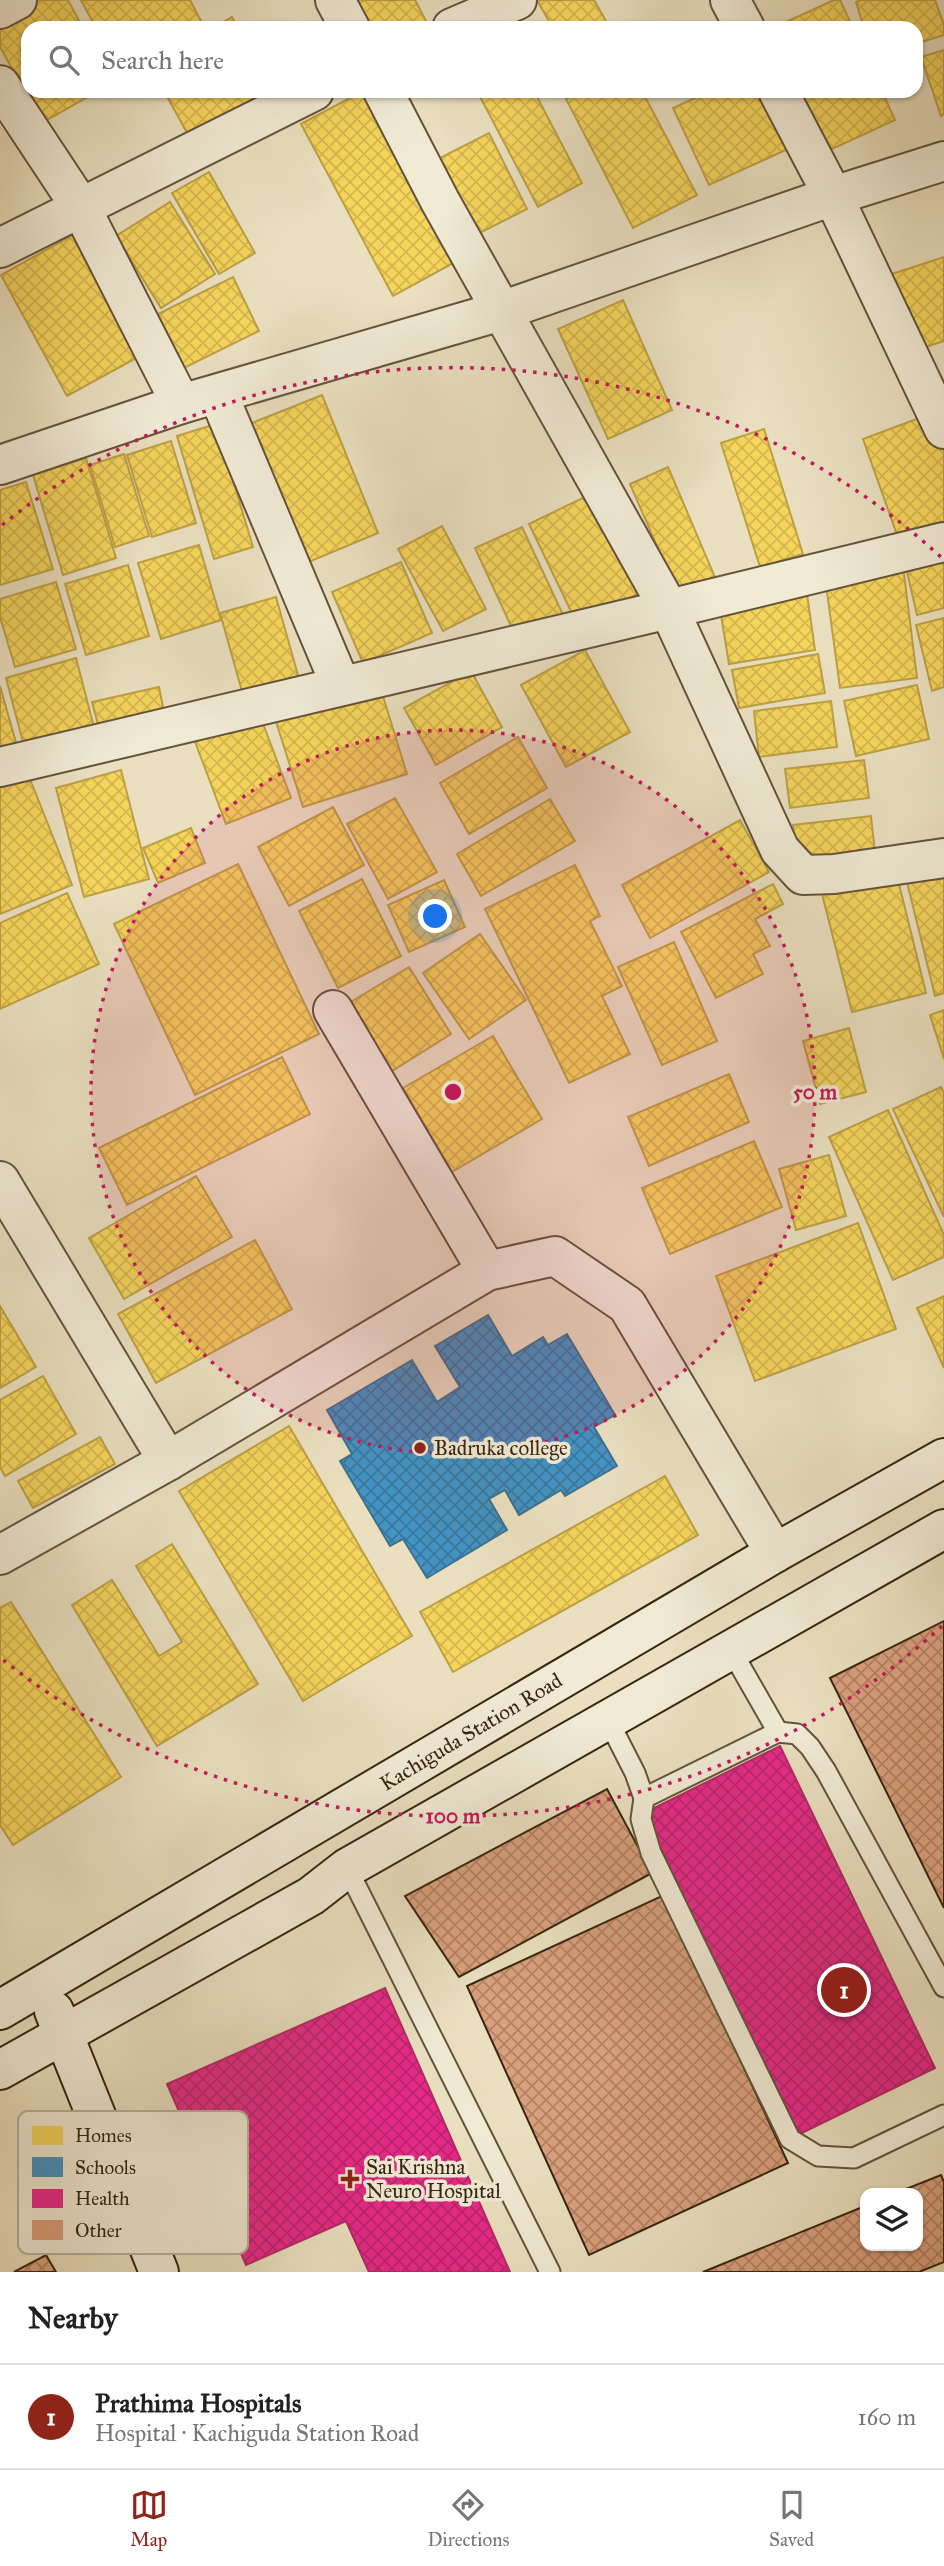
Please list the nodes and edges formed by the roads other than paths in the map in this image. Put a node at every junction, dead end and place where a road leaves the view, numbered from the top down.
1 (17, 0) edge
2 (335, 0) edge
3 (517, 0) edge
4 (730, 0) edge
5 (0, 9) edge
6 (346, 21) edge
7 (468, 21) edge
8 (741, 21) edge
9 (0, 85) edge
10 (300, 98) edge
11 (387, 98) edge
12 (782, 98) edge
13 (944, 161) edge
14 (832, 196) junction
15 (80, 206) junction
16 (0, 248) edge
17 (501, 311) junction
18 (218, 394) junction
19 (181, 404) junction
20 (944, 429) edge
21 (0, 465) edge
22 (944, 542) edge
23 (670, 609) junction
24 (341, 686) junction
25 (0, 767) edge
26 (944, 858) edge
27 (333, 1010) dead end
28 (0, 1181) edge
29 (486, 1271) junction
30 (944, 1458) edge
31 (168, 1461) junction
32 (943, 1530) edge
33 (775, 1553) junction
34 (0, 1555) edge
35 (731, 1650) junction
36 (609, 1721) junction
37 (778, 1732) junction
38 (644, 1798) junction
39 (348, 1868) junction
40 (44, 1984) junction
41 (944, 1987) edge
42 (0, 2010) edge
43 (64, 2036) junction
44 (0, 2070) edge
45 (94, 2111) edge
46 (944, 2115) edge
47 (152, 2254) edge
48 (159, 2272) edge
49 (550, 2272) edge

1 - 5 street
2 - 6 street
3 - 7 street
4 - 8 street
9 - 15 street
10 - 15 street
11 - 17 street
12 - 14 street
13 - 14 street
14 - 17 street
14 - 20 street
15 - 16 street
15 - 19 street
17 - 18 street
17 - 23 street
18 - 19 street
18 - 24 street
19 - 21 street
22 - 23 street
23 - 24 street
23 - 26 street
24 - 25 street
27 - 29 street
28 - 31 street
29 - 31 street
29 - 33 street
30 - 33 street, Kachiguda Station Road
31 - 34 street
32 - 35 street
33 - 40 street, Kachiguda Station Road
35 - 36 street
35 - 37 lane
36 - 38 lane
36 - 39 street
37 - 38 lane
37 - 41 lane
38 - 46 lane
39 - 43 street
39 - 49 lane
40 - 42 street, Kachiguda Station Road
40 - 43 street
43 - 44 street
43 - 45 street
47 - 48 street

